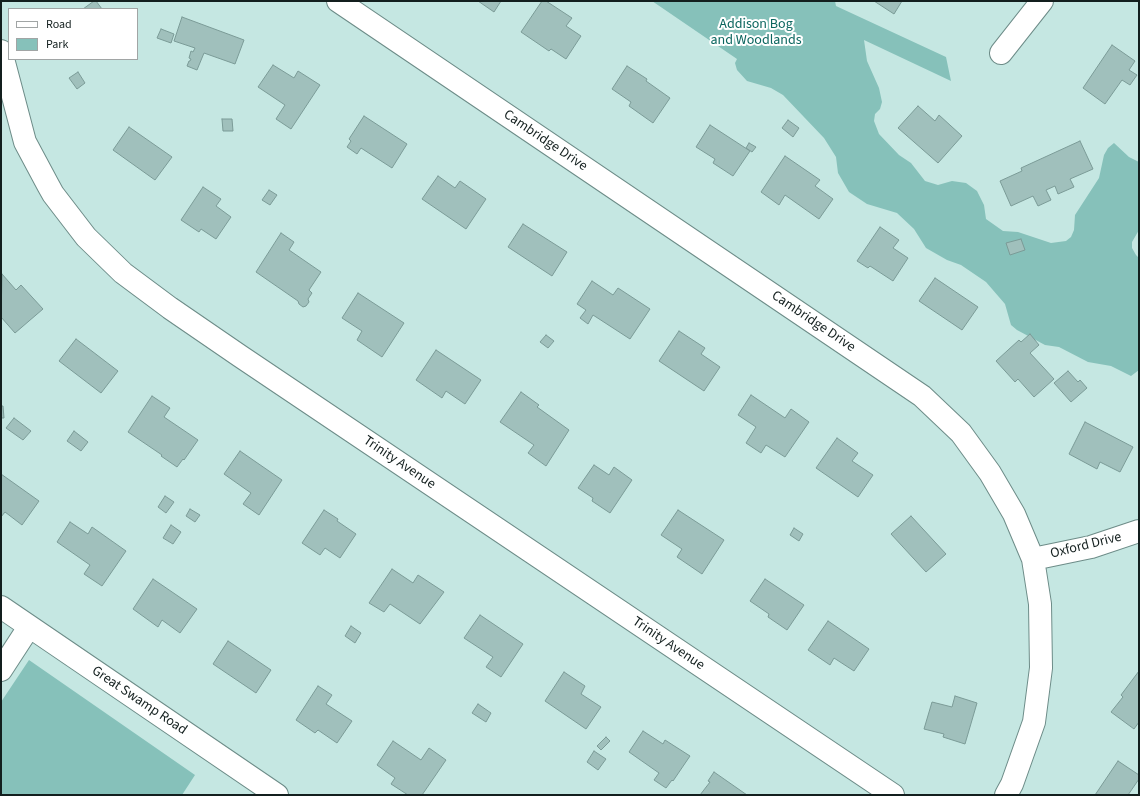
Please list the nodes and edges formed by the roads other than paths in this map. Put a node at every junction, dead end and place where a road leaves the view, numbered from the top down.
1 (338, 1) edge
2 (1042, 1) edge
3 (1, 51) edge
4 (1001, 53) dead end
5 (1139, 531) edge
6 (1033, 559) junction
7 (1, 607) edge
8 (30, 627) junction
9 (1, 670) edge
10 (277, 795) edge
11 (893, 795) edge
12 (1006, 795) edge

1 - 6 street, Cambridge Drive
2 - 4 street
3 - 11 street, Trinity Avenue
5 - 6 street, Oxford Drive
6 - 12 street, Cambridge Drive
7 - 8 street, Great Swamp Road
8 - 9 street
8 - 10 street, Great Swamp Road

